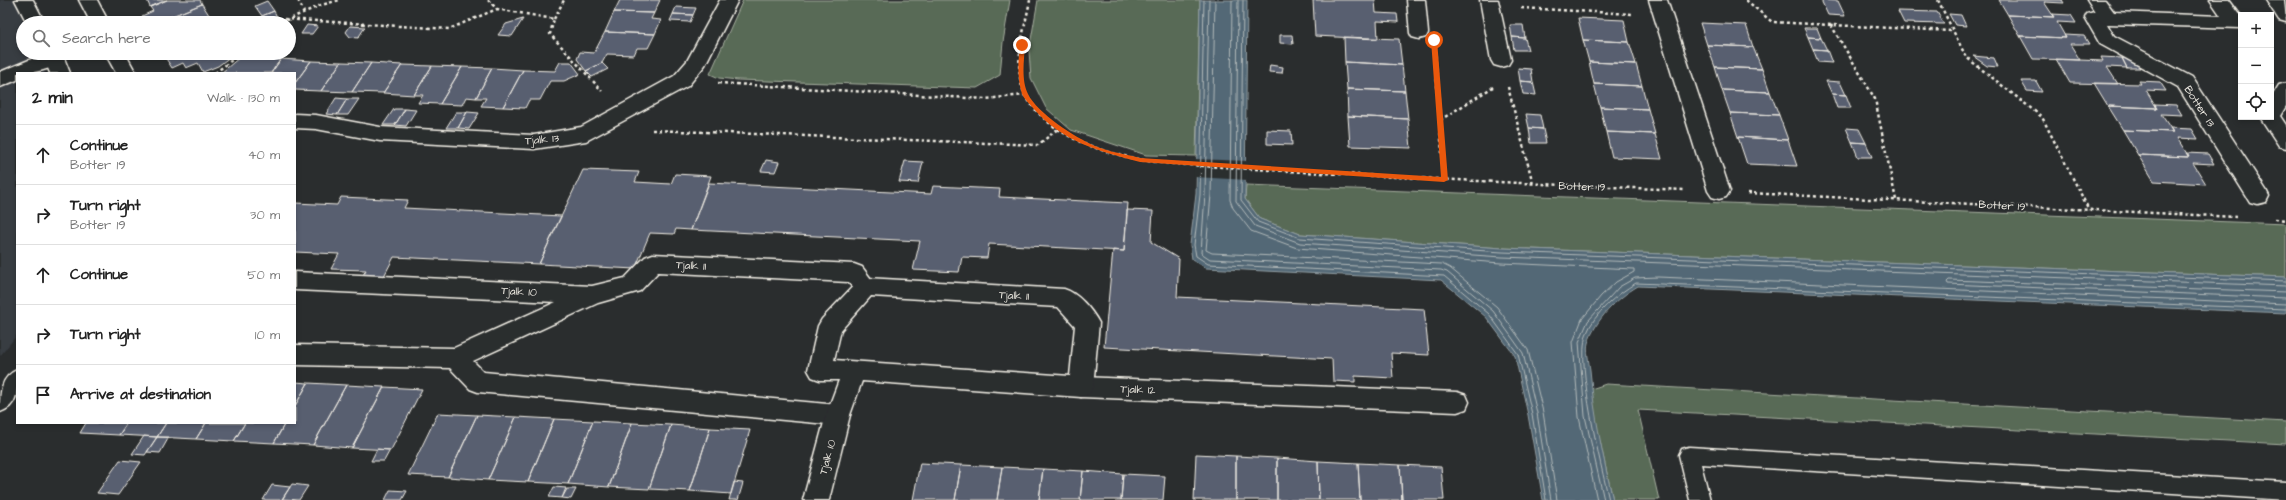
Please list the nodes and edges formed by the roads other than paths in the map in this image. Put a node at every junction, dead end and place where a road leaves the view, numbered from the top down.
1 (24, 0) edge
2 (88, 0) edge
3 (729, 0) edge
4 (1416, 0) edge
5 (2096, 0) edge
6 (2219, 0) edge
7 (2275, 0) edge
8 (1489, 4) edge
9 (1660, 7) edge
10 (32, 16) edge
11 (96, 16) edge
12 (2286, 16) edge
13 (2108, 18) junction
14 (1419, 33) road end
15 (119, 60) edge
16 (1501, 60) road end
17 (55, 61) edge
18 (23, 72) edge
19 (125, 72) edge
20 (16, 74) edge
21 (0, 80) edge
22 (2286, 90) edge
23 (2274, 109) edge
24 (2272, 120) edge
25 (296, 121) edge
26 (2286, 141) edge
27 (1719, 191) road end
28 (2258, 196) dead end
29 (296, 281) edge
30 (866, 287) junction
31 (593, 295) junction
32 (296, 355) edge
33 (456, 358) junction
34 (854, 370) junction
35 (16, 381) edge
36 (1081, 387) junction
37 (0, 402) edge
38 (1457, 402) dead end
39 (838, 415) junction
40 (2286, 491) edge
41 (816, 500) edge
42 (1700, 500) edge

1 - 10 street
2 - 11 street
3 - 25 street, Tjalk 13
4 - 14 street
5 - 13 street
6 - 13 street, Botter 13
7 - 12 street
8 - 16 street
9 - 27 street
13 - 28 street, Botter 13
15 - 19 street
17 - 18 street
20 - 21 street
22 - 23 street
24 - 26 street
29 - 31 street, Tjalk 10
30 - 31 street, Tjalk 11
30 - 34 street, Tjalk 12
30 - 36 street, Tjalk 11
31 - 33 street
32 - 33 street
33 - 39 street
34 - 36 street, Tjalk 12
34 - 39 street, Tjalk 10
35 - 37 street
36 - 38 street, Tjalk 12
39 - 41 street, Tjalk 10
40 - 42 lane

